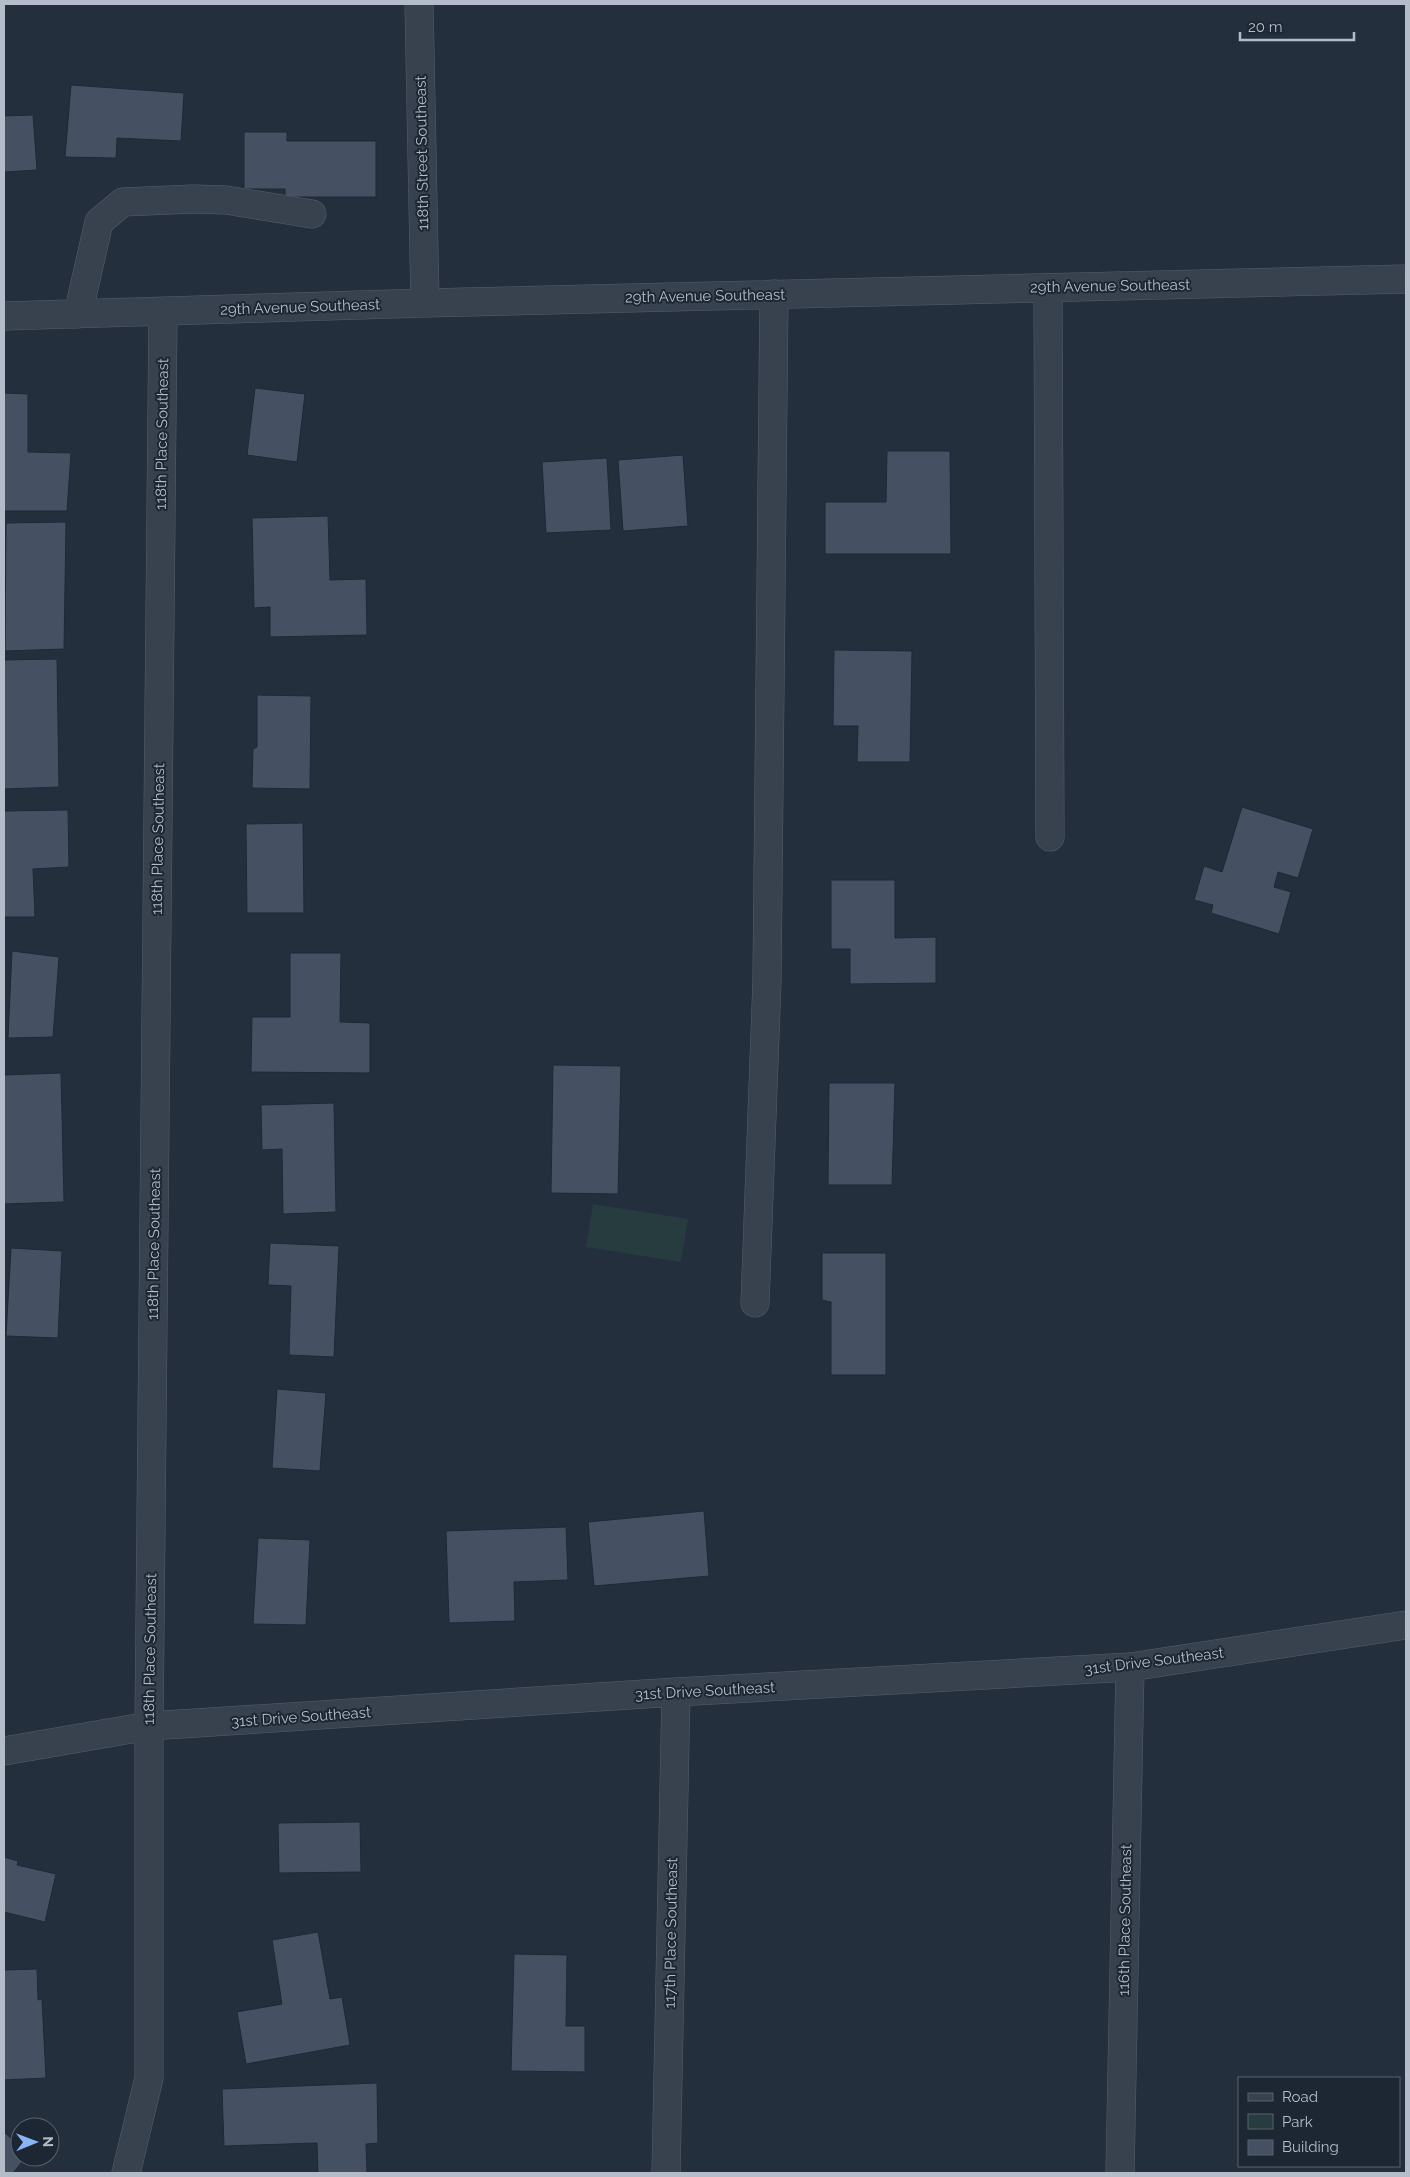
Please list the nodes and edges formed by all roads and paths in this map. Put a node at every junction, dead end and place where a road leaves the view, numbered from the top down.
1 (419, 4) edge
2 (312, 214) dead end
3 (1406, 279) edge
4 (1048, 288) junction
5 (774, 294) junction
6 (425, 303) junction
7 (163, 312) junction
8 (78, 314) junction
9 (4, 316) edge
10 (1050, 838) dead end
11 (755, 1303) dead end
12 (1406, 1625) edge
13 (1130, 1667) junction
14 (676, 1692) junction
15 (150, 1726) junction
16 (4, 1751) edge
17 (126, 2173) edge
18 (666, 2173) edge
19 (1120, 2173) edge

1 - 6 street, 118th Street Southeast
2 - 8 street
3 - 4 street, 29th Avenue Southeast
4 - 5 street, 29th Avenue Southeast
4 - 10 street
5 - 6 street, 29th Avenue Southeast
5 - 11 street
6 - 7 street, 29th Avenue Southeast
7 - 8 street, 29th Avenue Southeast
7 - 15 street, 118th Place Southeast
8 - 9 street, 29th Avenue Southeast
12 - 13 street, 31st Drive Southeast
13 - 14 street, 31st Drive Southeast
13 - 19 street, 116th Place Southeast
14 - 15 street, 31st Drive Southeast
14 - 18 street, 117th Place Southeast
15 - 16 street, 31st Drive Southeast
15 - 17 street, 118th Place Southeast

